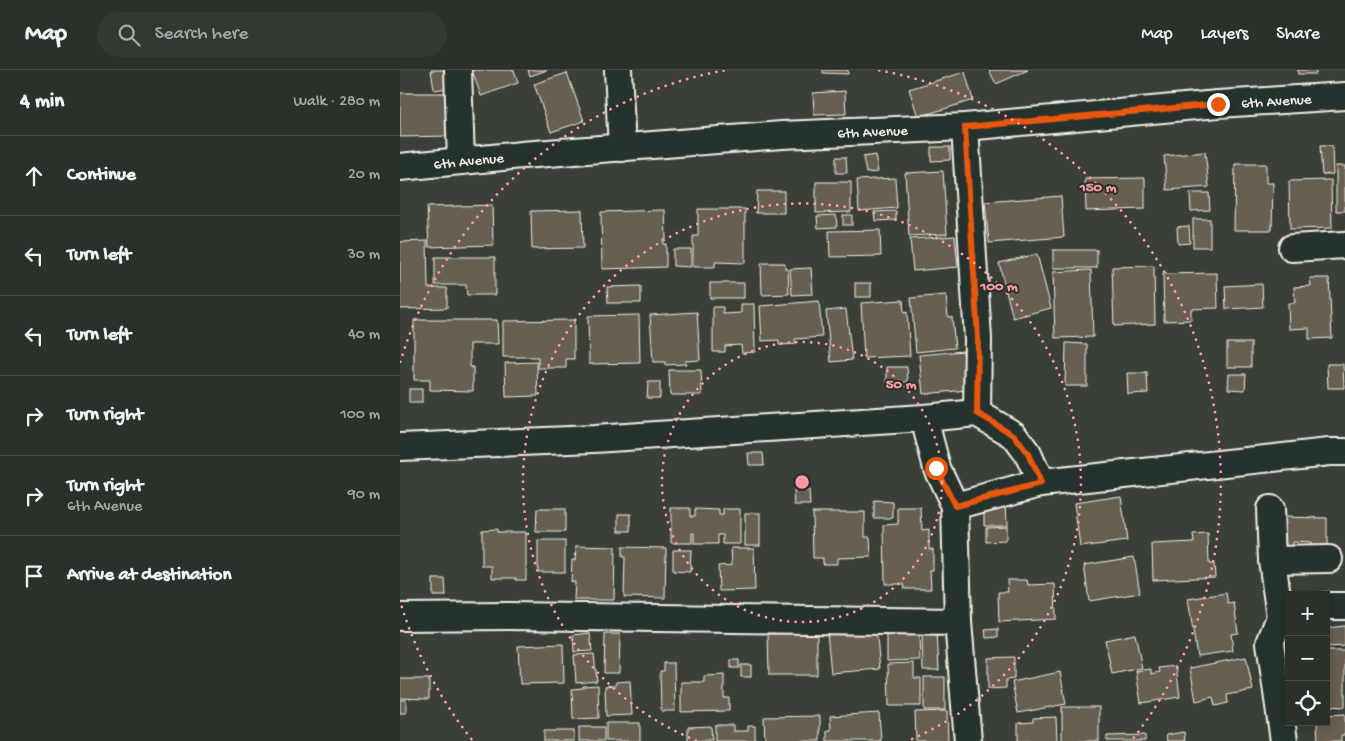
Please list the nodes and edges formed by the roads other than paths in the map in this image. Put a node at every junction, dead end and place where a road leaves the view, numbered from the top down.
1 (458, 70) edge
2 (618, 70) edge
3 (1345, 96) edge
4 (965, 127) junction
5 (622, 148) junction
6 (461, 161) junction
7 (400, 167) edge
8 (1345, 245) edge
9 (1292, 248) dead end
10 (977, 413) junction
11 (924, 418) junction
12 (400, 447) edge
13 (1345, 452) edge
14 (1041, 484) junction
15 (955, 506) junction
16 (1270, 509) dead end
17 (1329, 559) dead end
18 (1272, 560) junction
19 (1330, 606) edge
20 (1345, 606) edge
21 (1284, 615) edge
22 (400, 617) edge
23 (958, 622) junction
24 (968, 741) edge
25 (1284, 741) edge

1 - 6 street
2 - 5 street
3 - 4 street, 6th Avenue
4 - 5 street, 6th Avenue
4 - 10 street
5 - 6 street, 6th Avenue
6 - 7 street, 6th Avenue
8 - 9 street
10 - 11 street
10 - 14 street
11 - 12 street
11 - 15 street
13 - 14 street
14 - 15 street
15 - 23 street
16 - 18 street
17 - 18 street
18 - 21 street
19 - 20 street
21 - 25 street
22 - 23 street
23 - 24 street

